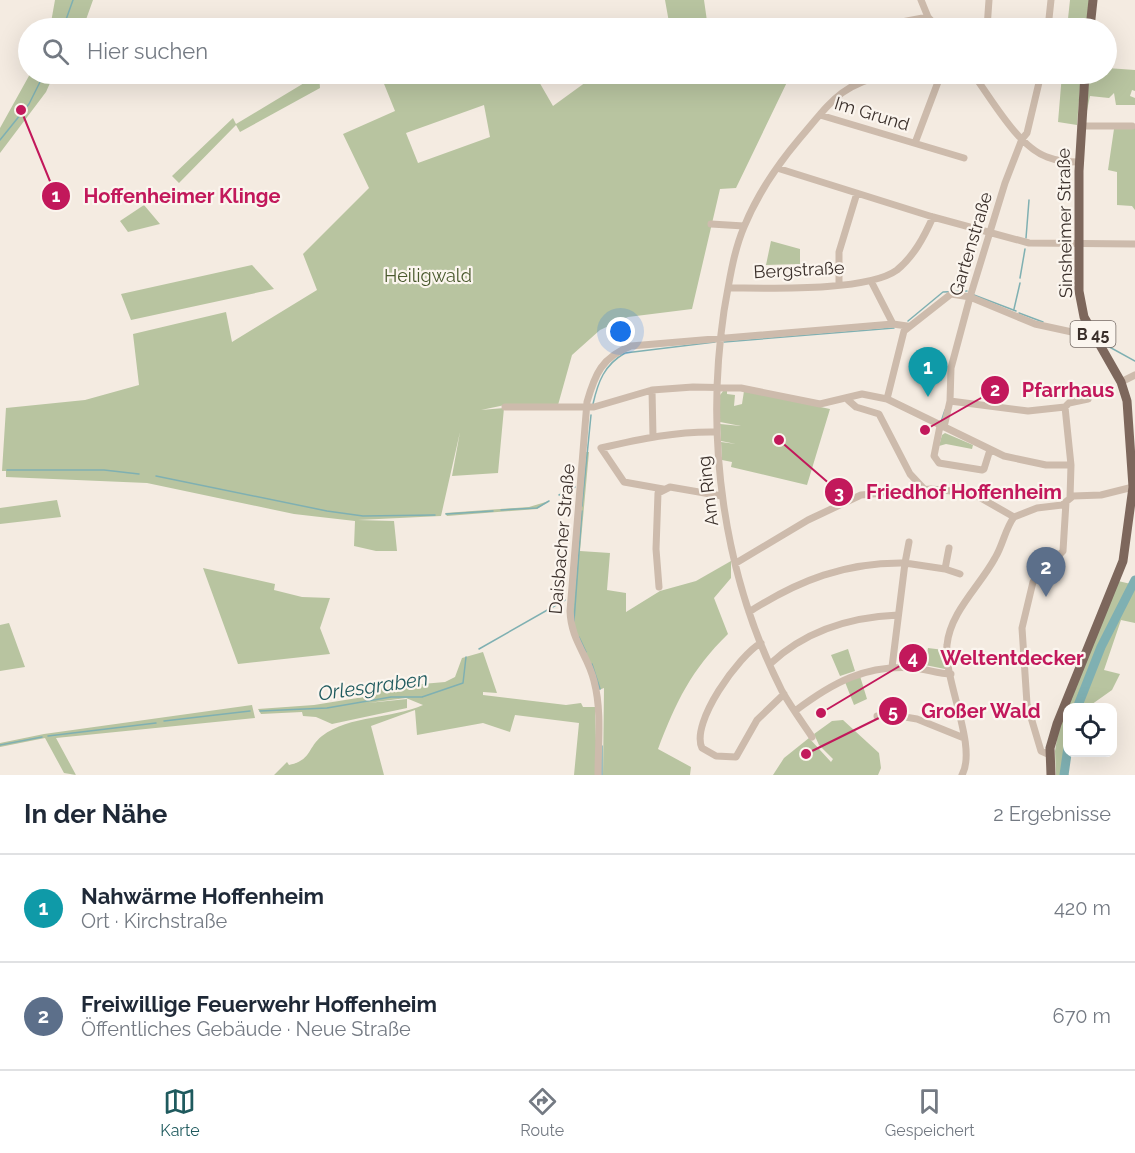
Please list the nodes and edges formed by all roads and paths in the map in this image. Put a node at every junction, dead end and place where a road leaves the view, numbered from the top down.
1 (921, 0) edge
2 (989, 0) edge
3 (1051, 0) edge
4 (1093, 0) edge
5 (928, 16) joint
6 (918, 18) edge
7 (988, 18) edge
8 (1049, 18) edge
9 (1091, 18) edge
10 (854, 84) edge
11 (937, 84) edge
12 (981, 84) edge
13 (1039, 84) edge
14 (1084, 84) edge
15 (820, 115) junction
16 (1081, 126) junction
17 (1132, 126) dead end
18 (1022, 139) junction
19 (915, 143) junction
20 (964, 158) dead end
21 (1079, 162) junction
22 (777, 168) junction
23 (857, 193) junction
24 (933, 217) junction
25 (711, 224) dead end
26 (744, 226) junction
27 (989, 233) junction
28 (1135, 244) edge
29 (1079, 245) junction
30 (871, 281) junction
31 (839, 284) junction
32 (728, 288) junction
33 (970, 297) junction
34 (893, 324) junction
35 (907, 326) junction
36 (1095, 337) junction
37 (720, 338) junction
38 (1135, 375) edge
39 (1121, 382) junction
40 (717, 387) junction
41 (652, 390) junction
42 (887, 399) junction
43 (1088, 399) dead end
44 (848, 400) junction
45 (950, 401) junction
46 (505, 407) dead end
47 (587, 407) junction
48 (1065, 407) junction
49 (942, 427) junction
50 (717, 432) junction
51 (653, 436) junction
52 (992, 451) junction
53 (1071, 465) junction
54 (1133, 468) edge
55 (1132, 488) junction
56 (663, 489) junction
57 (925, 490) junction
58 (722, 496) junction
59 (1068, 500) junction
60 (1014, 517) junction
61 (909, 542) dead end
62 (949, 548) dead end
63 (735, 563) junction
64 (905, 563) junction
65 (945, 569) junction
66 (960, 574) dead end
67 (659, 587) dead end
68 (749, 612) junction
69 (898, 615) junction
70 (761, 644) junction
71 (770, 664) junction
72 (892, 667) junction
73 (951, 674) junction
74 (784, 694) junction
75 (795, 711) junction
76 (876, 716) dead end
77 (812, 737) dead end
78 (964, 738) junction
79 (1050, 755) junction
80 (598, 775) edge
81 (962, 775) edge
82 (1051, 775) edge

1 - 5 street
2 - 7 street
3 - 8 street
4 - 9 main road
5 - 6 street
10 - 15 street, Am Ring
11 - 19 street, Im Grund
12 - 18 street
13 - 18 street, Gartenstraße
14 - 16 main road, Sinsheimer Straße / B 45
15 - 19 street, Im Grund
15 - 22 street, Am Ring
16 - 17 street, Sinsheimer Straße
16 - 21 main road, Sinsheimer Straße / B 45
18 - 21 street
18 - 27 street, Gartenstraße
19 - 20 street, Im Grund
21 - 29 main road, Sinsheimer Straße / B 45
22 - 23 street
22 - 26 street, Am Ring
23 - 24 street
23 - 31 street
24 - 27 street
24 - 30 street, Bergstraße
25 - 26 street
26 - 32 street, Am Ring
27 - 29 street
27 - 33 street, Gartenstraße
28 - 29 street
29 - 36 main road, Sinsheimer Straße / B 45
30 - 31 street, Bergstraße
30 - 34 street, Bergstraße
31 - 32 street, Bergstraße
32 - 37 street, Am Ring
33 - 35 street
33 - 36 street
33 - 45 street, Gartenstraße
34 - 35 street, Daisbacher Straße
34 - 37 street, Daisbacher Straße
35 - 42 street
36 - 39 main road, Sinsheimer Straße / B 45
37 - 40 street, Am Ring
37 - 47 street, Daisbacher Straße
38 - 39 street
39 - 54 main road, Sinsheimer Straße / B 45
40 - 41 street
40 - 44 street
40 - 50 street, Am Ring
41 - 47 street
41 - 51 street
42 - 44 street
42 - 49 street
43 - 48 street
44 - 57 street
45 - 48 street
45 - 49 street, Gartenstraße
46 - 47 street
47 - 80 street, Daisbacher Straße
48 - 53 street
49 - 52 street
49 - 52 street, Gartenstraße
50 - 51 street
50 - 58 street, Am Ring
51 - 56 street
52 - 53 street
53 - 59 street
54 - 55 main road, B 45
55 - 59 street
55 - 79 main road, B 45
56 - 58 street
56 - 67 street
57 - 60 street
57 - 63 street
58 - 63 street, Am Ring
59 - 60 street
59 - 79 street
60 - 73 street
61 - 64 street
62 - 65 street
63 - 68 street, Am Ring
64 - 65 street
64 - 68 street
64 - 69 street
65 - 66 street
68 - 70 street, Am Ring
69 - 71 street
69 - 72 street
70 - 71 street, Am Ring
70 - 74 street
71 - 74 street, Am Ring
72 - 73 street
72 - 75 street
73 - 78 street
74 - 75 street, Am Ring
75 - 77 street, Am Ring
76 - 78 street
78 - 81 street
79 - 82 main road, B 45

